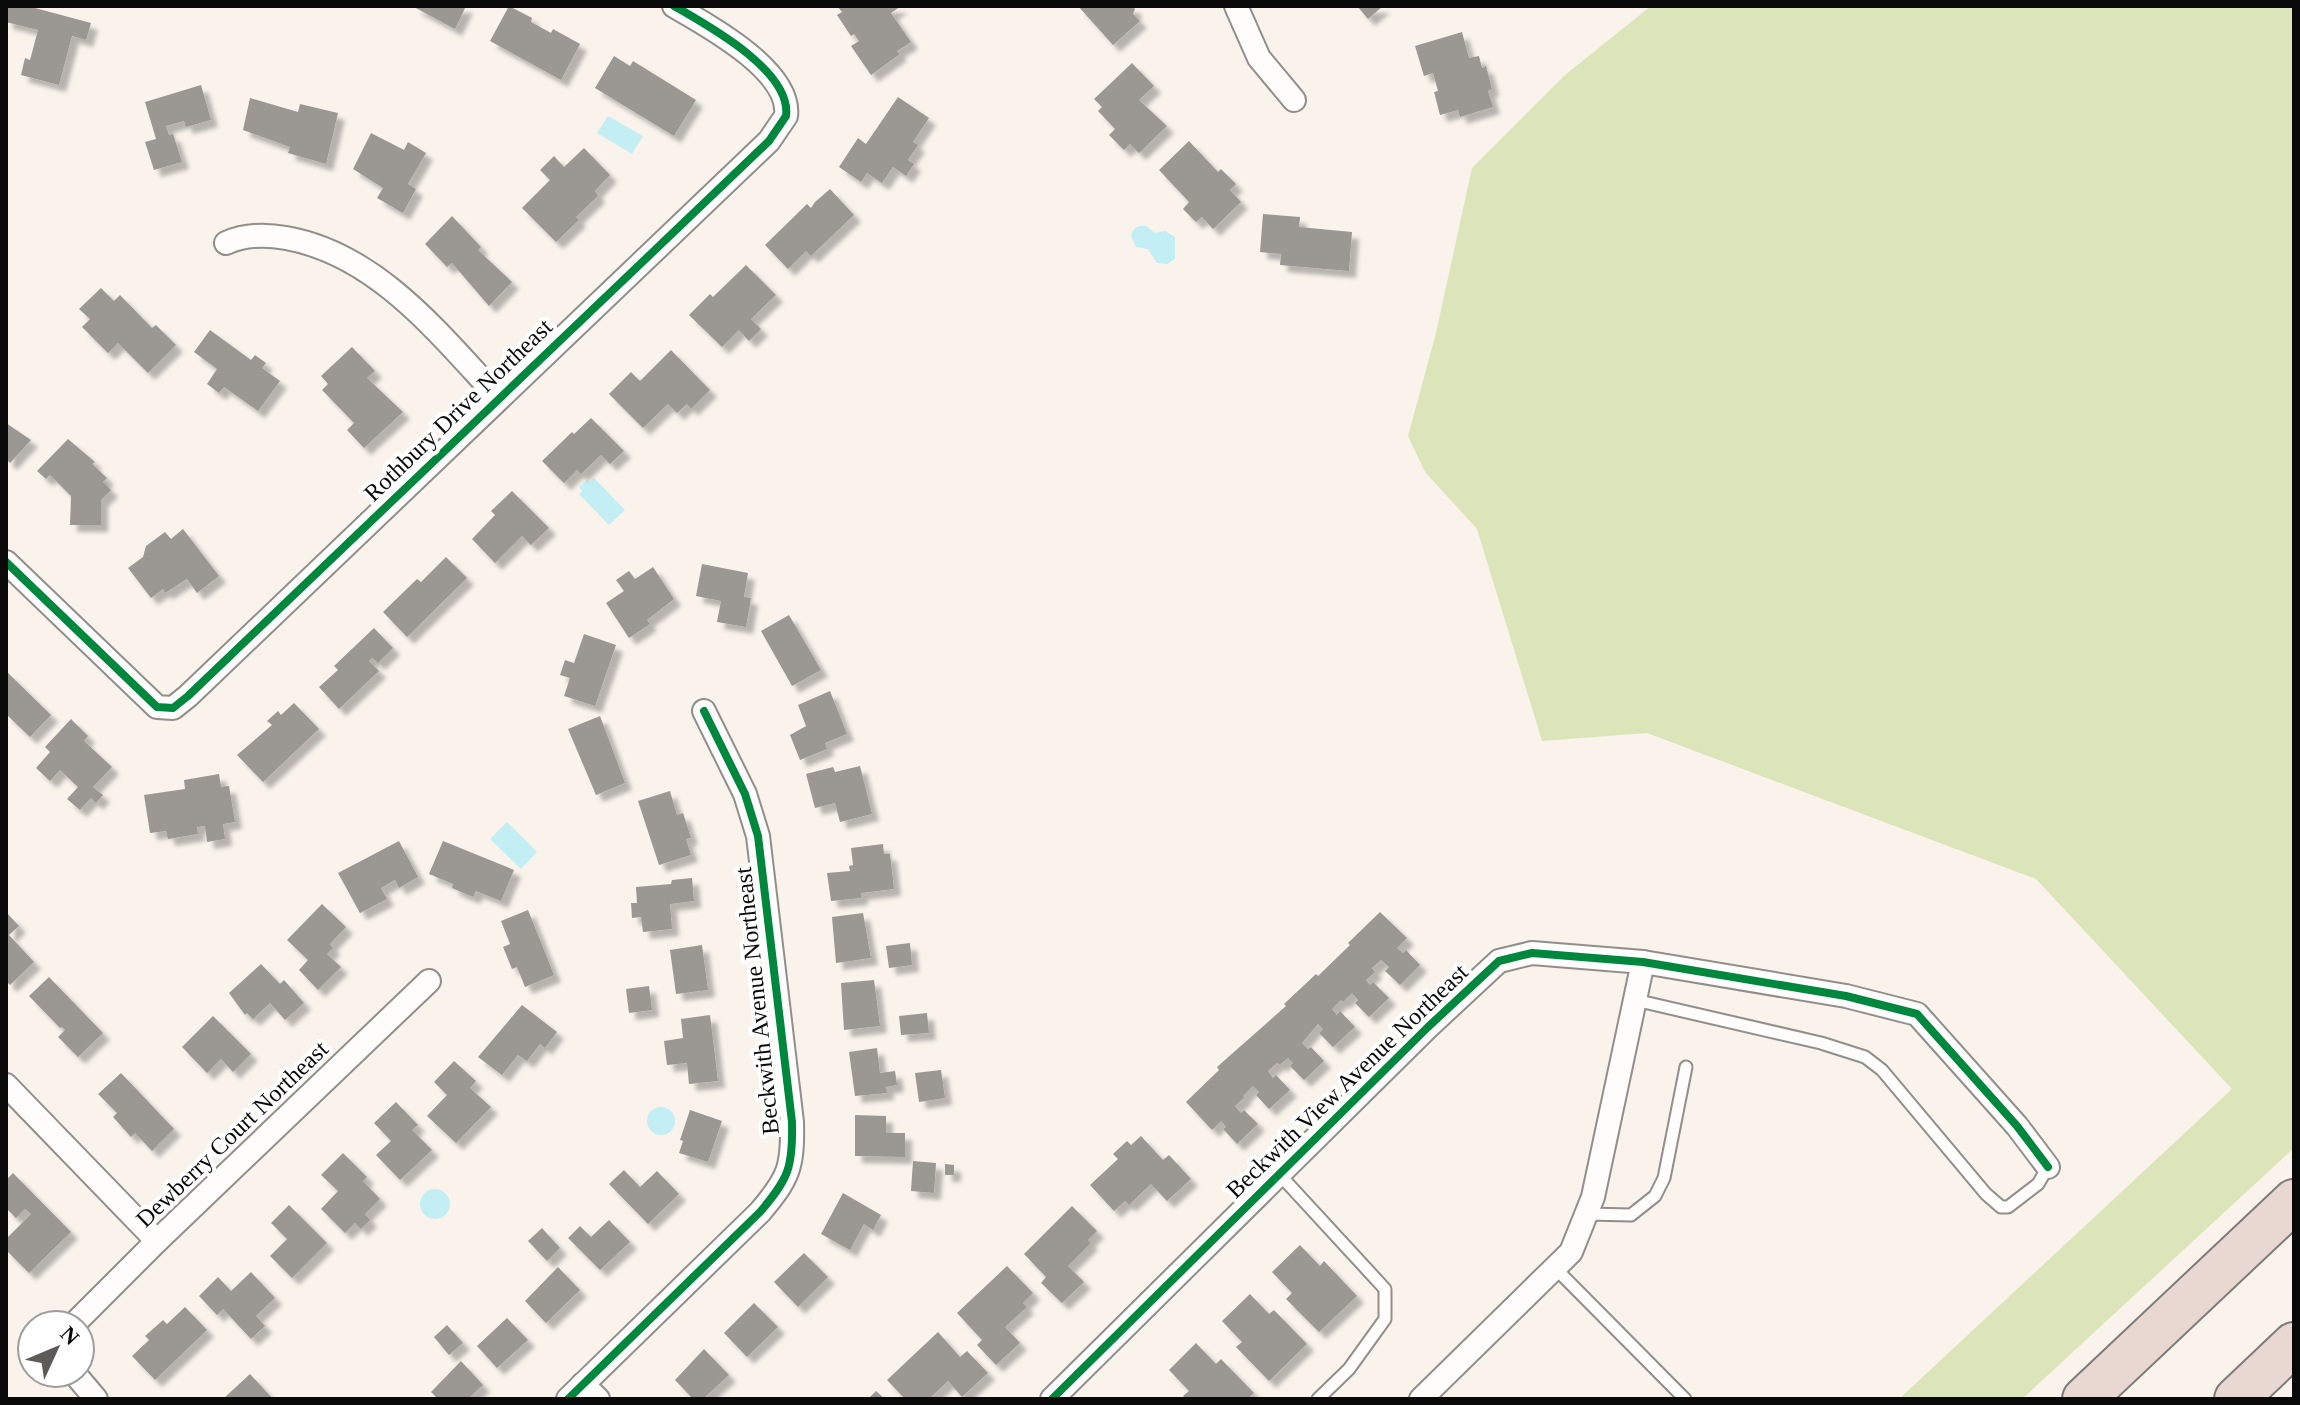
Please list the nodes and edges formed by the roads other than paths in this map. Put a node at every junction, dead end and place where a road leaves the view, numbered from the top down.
1 (674, 6) edge
2 (1236, 6) edge
3 (1294, 100) dead end
4 (226, 243) dead end
5 (499, 398) junction
6 (6, 562) edge
7 (704, 711) dead end
8 (1643, 962) junction
9 (429, 981) dead end
10 (1635, 1000) junction
11 (1686, 1067) dead end
12 (6, 1085) edge
13 (2048, 1167) joint
14 (1280, 1175) junction
15 (2294, 1201) edge
16 (1586, 1214) junction
17 (157, 1241) junction
18 (1555, 1268) junction
19 (89, 1309) edge
20 (2294, 1344) edge
21 (583, 1394) edge
22 (1052, 1399) edge
23 (1318, 1399) edge
24 (1421, 1399) edge
25 (1685, 1399) edge
26 (2084, 1399) edge
27 (2236, 1399) edge

1 - 5 street, Rothbury Drive Northeast
2 - 3 street
4 - 5 street
5 - 6 street, Rothbury Drive Northeast
7 - 21 street, Beckwith Avenue Northeast
8 - 10 street
8 - 13 street, Beckwith View Avenue Northeast
8 - 14 street, Beckwith View Avenue Northeast
9 - 17 street, Dewberry Court Northeast
10 - 13 lane
10 - 16 street
11 - 16 lane
12 - 17 street
14 - 22 street, Beckwith View Avenue Northeast
14 - 23 lane
15 - 26 highway
16 - 18 street
17 - 19 street, Dewberry Court Northeast
18 - 24 street
18 - 25 lane
20 - 27 highway

